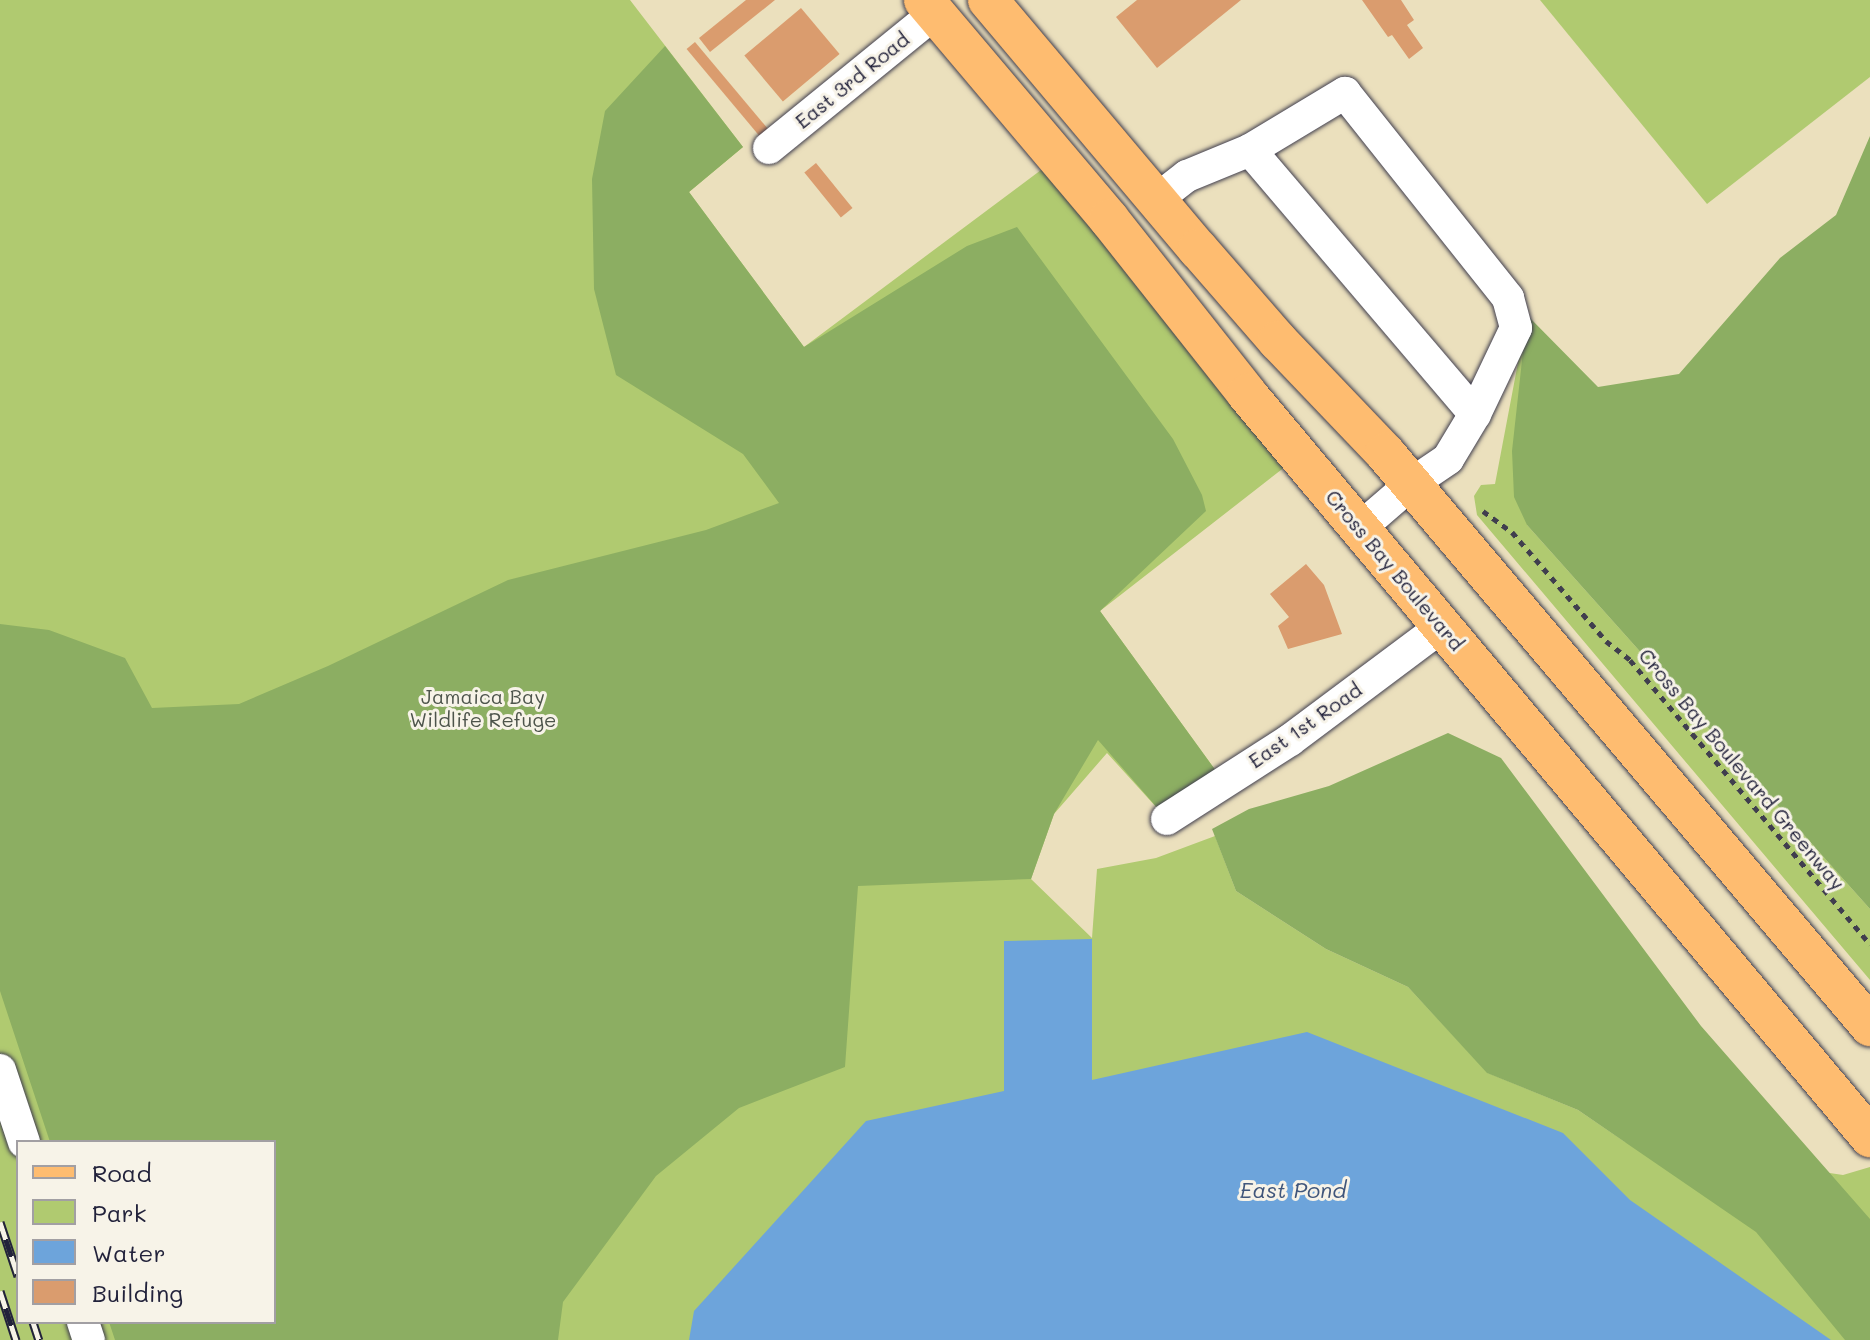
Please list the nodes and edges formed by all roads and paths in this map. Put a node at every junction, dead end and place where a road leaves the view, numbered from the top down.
1 (988, 0) edge
2 (930, 6) edge
3 (769, 148) dead end
4 (1250, 150) junction
5 (1156, 200) junction
6 (1475, 414) junction
7 (1411, 484) junction
8 (1487, 513) dead end
9 (1360, 528) junction
10 (1441, 627) junction
11 (1167, 819) dead end
12 (1870, 944) edge
13 (1870, 1026) edge
14 (0, 1070) edge
15 (1870, 1137) edge
16 (23, 1140) edge

1 - 5 main road
2 - 3 street, East 3rd Road
2 - 9 main road, Cross Bay Boulevard
4 - 5 street
4 - 6 street
4 - 6 street
5 - 7 main road
6 - 7 street
7 - 9 street
7 - 13 main road
8 - 12 path, Cross Bay Boulevard Greenway
9 - 10 main road, Cross Bay Boulevard
10 - 11 street, East 1st Road
10 - 15 main road, Cross Bay Boulevard
14 - 16 street

